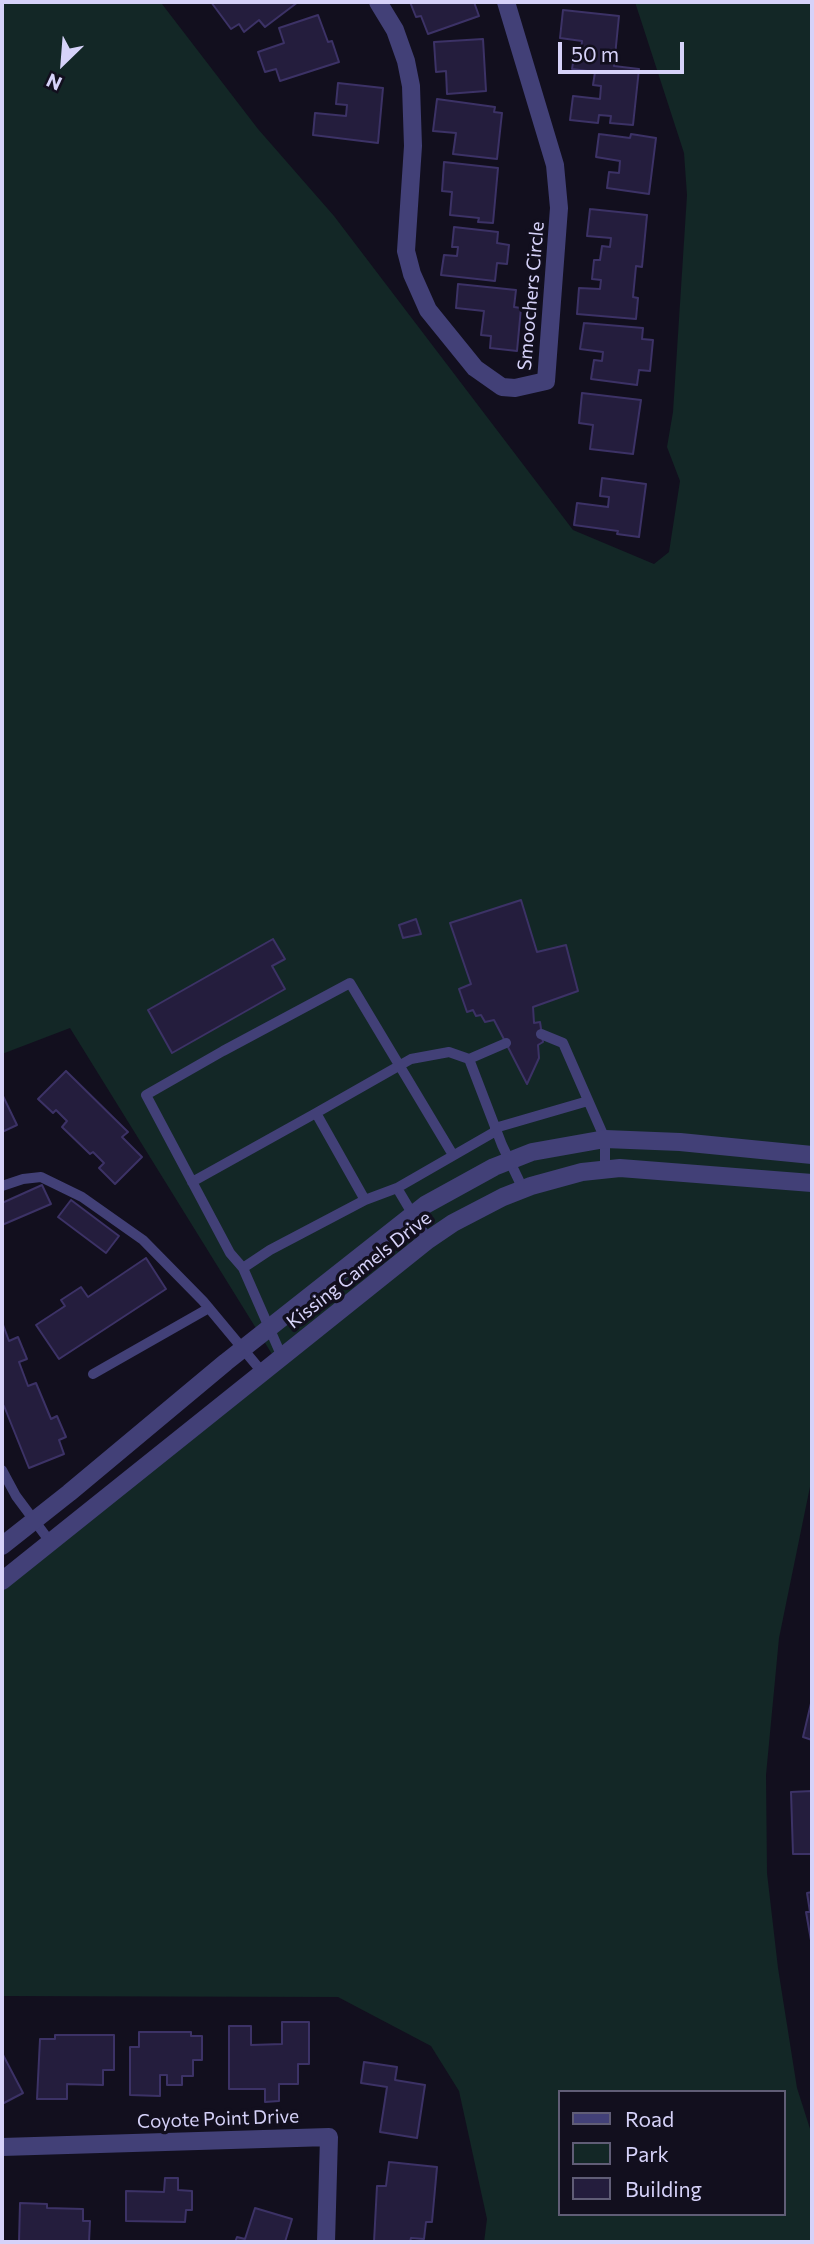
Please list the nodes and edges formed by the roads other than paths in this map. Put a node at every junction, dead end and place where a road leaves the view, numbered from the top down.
1 (378, 2) edge
2 (506, 2) edge
3 (541, 1034) dead end
4 (506, 1043) dead end
5 (469, 1059) junction
6 (400, 1065) junction
7 (588, 1101) junction
8 (316, 1113) junction
9 (496, 1130) junction
10 (605, 1139) junction
11 (812, 1155) edge
12 (453, 1156) junction
13 (509, 1160) junction
14 (606, 1170) junction
15 (192, 1182) junction
16 (812, 1183) edge
17 (2, 1186) edge
18 (397, 1188) junction
19 (523, 1189) junction
20 (365, 1199) junction
21 (414, 1214) junction
22 (428, 1240) junction
23 (243, 1268) junction
24 (209, 1308) junction
25 (268, 1329) junction
26 (244, 1348) junction
27 (282, 1357) junction
28 (263, 1373) junction
29 (93, 1374) dead end
30 (2, 1470) edge
31 (34, 1521) junction
32 (51, 1543) junction
33 (2, 1546) edge
34 (5, 1572) edge
35 (2, 2147) edge
36 (326, 2242) edge

1 - 2 street, Smoochers Circle
3 - 7 lane
4 - 5 lane
5 - 6 lane
5 - 9 lane
6 - 8 lane
6 - 12 lane
6 - 15 lane
7 - 9 lane
7 - 10 lane
8 - 15 lane
8 - 20 lane
9 - 12 lane
9 - 13 lane
10 - 11 street, Kissing Camels Drive
10 - 13 street, Kissing Camels Drive
10 - 14 lane
12 - 18 lane
13 - 19 lane
13 - 21 street, Kissing Camels Drive
14 - 16 street, Kissing Camels Drive
14 - 19 street, Kissing Camels Drive
15 - 23 lane
17 - 24 lane
18 - 20 lane
18 - 21 lane
19 - 22 street, Kissing Camels Drive
20 - 23 lane
21 - 22 lane
21 - 25 street, Kissing Camels Drive
22 - 27 street, Kissing Camels Drive
23 - 25 lane
24 - 26 lane
24 - 29 lane
25 - 26 street, Kissing Camels Drive
25 - 27 lane
26 - 28 lane
26 - 31 street, Kissing Camels Drive
27 - 28 street, Kissing Camels Drive
28 - 32 street, Kissing Camels Drive
30 - 31 lane
31 - 32 lane
31 - 33 street, Kissing Camels Drive
32 - 34 street, Kissing Camels Drive
35 - 36 street, Coyote Point Drive

